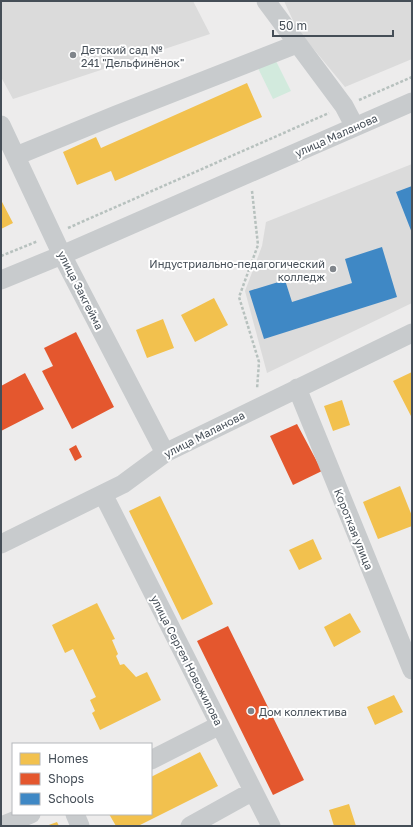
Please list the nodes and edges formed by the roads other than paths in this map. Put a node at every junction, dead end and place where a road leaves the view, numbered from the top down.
1 (266, 1) edge
2 (297, 44) junction
3 (412, 102) edge
4 (1, 125) edge
5 (355, 127) junction
6 (16, 156) junction
7 (62, 255) junction
8 (1, 280) edge
9 (412, 333) edge
10 (296, 388) junction
11 (165, 453) junction
12 (103, 494) junction
13 (1, 544) edge
14 (412, 670) edge
15 (220, 725) junction
16 (152, 759) edge
17 (253, 790) junction
18 (29, 815) edge
19 (74, 815) edge
20 (1, 826) edge
21 (80, 826) edge
22 (190, 826) edge
23 (271, 826) edge

1 - 2 street
2 - 5 street
2 - 6 street
3 - 5 street, улица Маланова
4 - 6 street, улица Закгейма
5 - 7 street, улица Маланова
6 - 7 street, улица Закгейма
7 - 8 street, улица Маланова
7 - 11 street, улица Закгейма
9 - 10 street, улица Маланова
10 - 11 street, улица Маланова
10 - 14 street, Короткая улица
11 - 12 street, улица Маланова
12 - 13 street, улица Маланова
12 - 15 street, улица Сергея Новожилова
15 - 16 street
15 - 17 street, улица Сергея Новожилова
17 - 22 street
17 - 23 street, улица Сергея Новожилова
18 - 20 street
19 - 21 street

